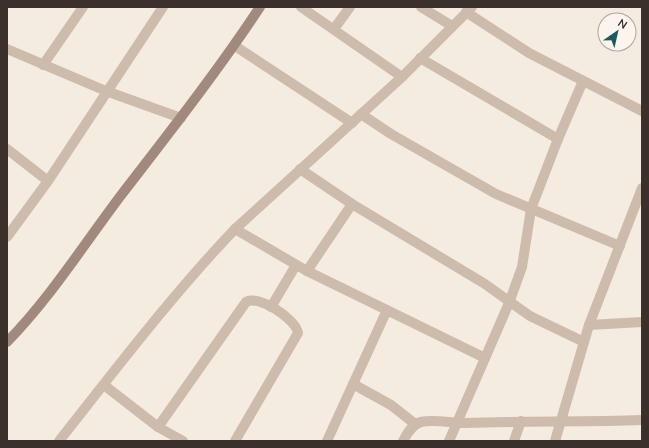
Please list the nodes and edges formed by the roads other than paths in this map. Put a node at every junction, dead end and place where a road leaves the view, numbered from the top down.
1 (83, 7) edge
2 (163, 7) edge
3 (301, 7) edge
4 (350, 7) edge
5 (421, 7) edge
6 (257, 8) edge
7 (469, 10) edge
8 (452, 26) junction
9 (334, 30) junction
10 (235, 46) junction
11 (7, 49) edge
12 (420, 58) junction
13 (43, 64) junction
14 (402, 77) junction
15 (583, 81) junction
16 (106, 91) junction
17 (642, 111) edge
18 (362, 114) junction
19 (181, 118) junction
20 (352, 123) junction
21 (558, 139) junction
22 (7, 149) edge
23 (300, 169) junction
24 (48, 181) junction
25 (642, 188) edge
26 (352, 204) junction
27 (531, 209) junction
28 (235, 229) junction
29 (7, 237) edge
30 (620, 246) junction
31 (296, 264) junction
32 (307, 271) junction
33 (509, 303) junction
34 (271, 307) junction
35 (386, 310) junction
36 (642, 322) edge
37 (589, 325) junction
38 (7, 342) edge
39 (584, 342) junction
40 (485, 358) junction
41 (353, 384) junction
42 (104, 385) junction
43 (642, 420) edge
44 (521, 421) junction
45 (560, 422) junction
46 (457, 423) junction
47 (414, 424) junction
48 (158, 427) junction
49 (59, 441) edge
50 (183, 441) edge
51 (235, 441) edge
52 (327, 441) edge
53 (403, 441) edge
54 (448, 441) edge
55 (514, 441) edge
56 (555, 441) edge

1 - 13 street
2 - 16 street
3 - 9 street
4 - 9 street
5 - 8 street
6 - 10 main road
7 - 8 street
7 - 15 street
8 - 12 street
9 - 14 street
10 - 19 main road
10 - 20 street
11 - 13 street
12 - 14 street
12 - 21 street
13 - 16 street
14 - 18 street
15 - 17 street
15 - 21 street
16 - 19 street
16 - 24 street
18 - 20 street
18 - 27 street
19 - 38 main road
20 - 23 street
21 - 27 street
22 - 24 street
23 - 26 street
23 - 28 street
24 - 29 street
25 - 30 street
26 - 32 street
26 - 33 street
27 - 30 street
27 - 33 street
28 - 31 street
28 - 42 street
30 - 37 street
31 - 32 street
31 - 34 street
32 - 35 street
33 - 39 street
33 - 40 street
34 - 48 street
34 - 51 street
35 - 40 street
35 - 41 street
36 - 37 street
37 - 39 street
39 - 45 street
40 - 46 street
41 - 47 street
41 - 52 street
42 - 48 street
42 - 49 street
43 - 45 street
44 - 45 street
44 - 46 street
44 - 55 street
45 - 56 street
46 - 47 street
46 - 54 street
47 - 53 street
48 - 50 street

